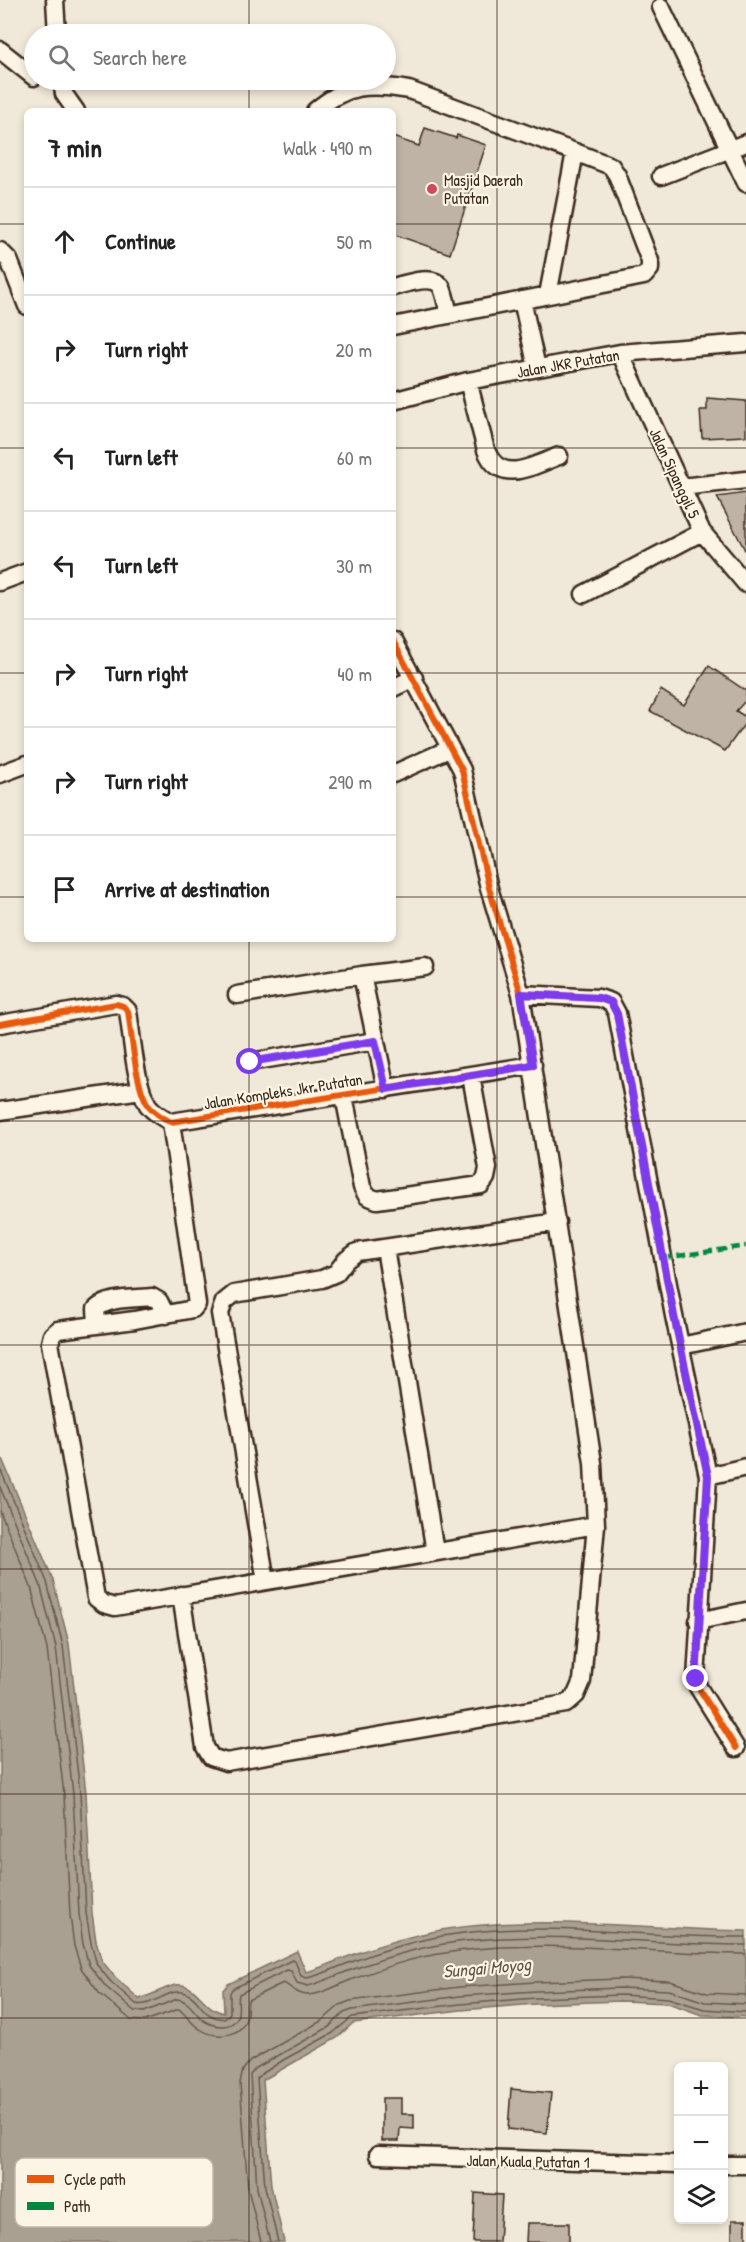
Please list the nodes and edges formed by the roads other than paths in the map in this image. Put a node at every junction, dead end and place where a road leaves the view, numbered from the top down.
1 (55, 0) edge
2 (661, 8) dead end
3 (56, 24) edge
4 (0, 50) edge
5 (24, 69) edge
6 (396, 88) edge
7 (65, 90) edge
8 (347, 90) edge
9 (74, 108) edge
10 (319, 108) edge
11 (746, 143) edge
12 (729, 149) junction
13 (575, 152) junction
14 (661, 176) dead end
15 (746, 183) edge
16 (0, 251) edge
17 (396, 286) edge
18 (548, 295) junction
19 (24, 298) edge
20 (522, 300) junction
21 (449, 315) junction
22 (396, 325) edge
23 (746, 344) edge
24 (620, 352) junction
25 (537, 368) junction
26 (468, 381) junction
27 (396, 400) edge
28 (559, 456) dead end
29 (746, 480) edge
30 (681, 487) junction
31 (702, 532) junction
32 (24, 573) edge
33 (0, 582) edge
34 (746, 584) edge
35 (584, 594) dead end
36 (396, 645) edge
37 (414, 678) junction
38 (396, 687) edge
39 (448, 749) junction
40 (24, 765) edge
41 (396, 773) edge
42 (0, 774) edge
43 (425, 967) dead end
44 (362, 975) junction
45 (521, 994) junction
46 (237, 995) dead end
47 (0, 1024) edge
48 (375, 1041) junction
49 (250, 1062) dead end
50 (533, 1065) junction
51 (471, 1076) junction
52 (386, 1089) junction
53 (141, 1090) junction
54 (344, 1096) junction
55 (0, 1111) edge
56 (171, 1122) junction
57 (557, 1222) junction
58 (385, 1248) junction
59 (746, 1332) edge
60 (681, 1346) junction
61 (746, 1467) edge
62 (708, 1476) junction
63 (597, 1525) junction
64 (435, 1552) junction
65 (266, 1581) junction
66 (181, 1595) junction
67 (746, 1611) edge
68 (698, 1621) junction
69 (736, 1748) dead end
70 (378, 2156) dead end
71 (674, 2164) edge
72 (728, 2165) edge
73 (746, 2165) edge

1 - 3 street
2 - 12 street
4 - 5 street
6 - 13 street
7 - 9 street
8 - 10 street
11 - 12 street
12 - 14 street
12 - 15 street
13 - 18 street
13 - 18 street
16 - 19 street
17 - 21 street
18 - 20 street
20 - 21 street
20 - 25 street
21 - 22 street
23 - 24 street, Jalan JKR Putatan
24 - 25 street, Jalan JKR Putatan
24 - 30 street, Jalan Sipanggil 5
25 - 26 street, Jalan JKR Putatan
26 - 27 street, Jalan JKR Putatan
26 - 28 street
29 - 30 street
30 - 31 street, Jalan Sipanggil 5
31 - 34 street, Jalan Sipanggil 5
31 - 35 street
32 - 33 street
36 - 37 street
37 - 38 street
37 - 39 street
39 - 41 street
39 - 45 street
40 - 42 street
43 - 44 street
44 - 46 street
44 - 48 street
45 - 50 street
45 - 60 street
47 - 53 street
48 - 49 street
48 - 52 street
50 - 51 street, Jalan Kompleks Jkr Putatan
50 - 57 street
51 - 52 street, Jalan Kompleks Jkr Putatan
51 - 54 street
52 - 54 street, Jalan Kompleks Jkr Putatan
53 - 55 street
53 - 56 street
54 - 56 street, Jalan Kompleks Jkr Putatan
56 - 66 street
57 - 58 street
57 - 63 street
58 - 64 street
58 - 65 street
59 - 60 street
60 - 62 street
61 - 62 street
62 - 68 street
63 - 64 street
63 - 66 street
64 - 65 street
65 - 66 street
67 - 68 street
68 - 69 street
70 - 71 street, Jalan Kuala Putatan 1
72 - 73 street

